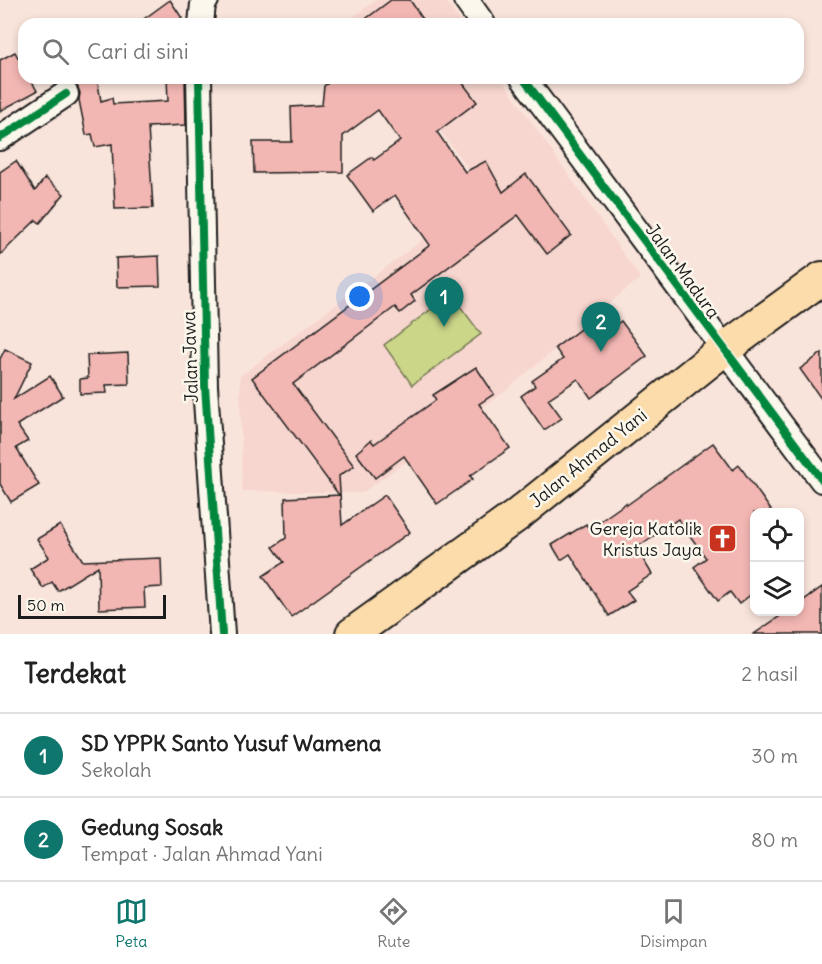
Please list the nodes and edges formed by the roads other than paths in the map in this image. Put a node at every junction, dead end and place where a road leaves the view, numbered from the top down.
1 (465, 0) edge
2 (478, 18) edge
3 (199, 84) edge
4 (527, 84) edge
5 (66, 94) dead end
6 (0, 138) edge
7 (822, 278) edge
8 (723, 350) junction
9 (822, 480) edge
10 (222, 634) edge
11 (352, 634) edge

1 - 2 street
3 - 10 street, Jalan Jawa
4 - 8 street, Jalan Madura
5 - 6 street
7 - 8 main road, Jalan Ahmad Yani
8 - 9 street, Jalan Madura
8 - 11 main road, Jalan Ahmad Yani

